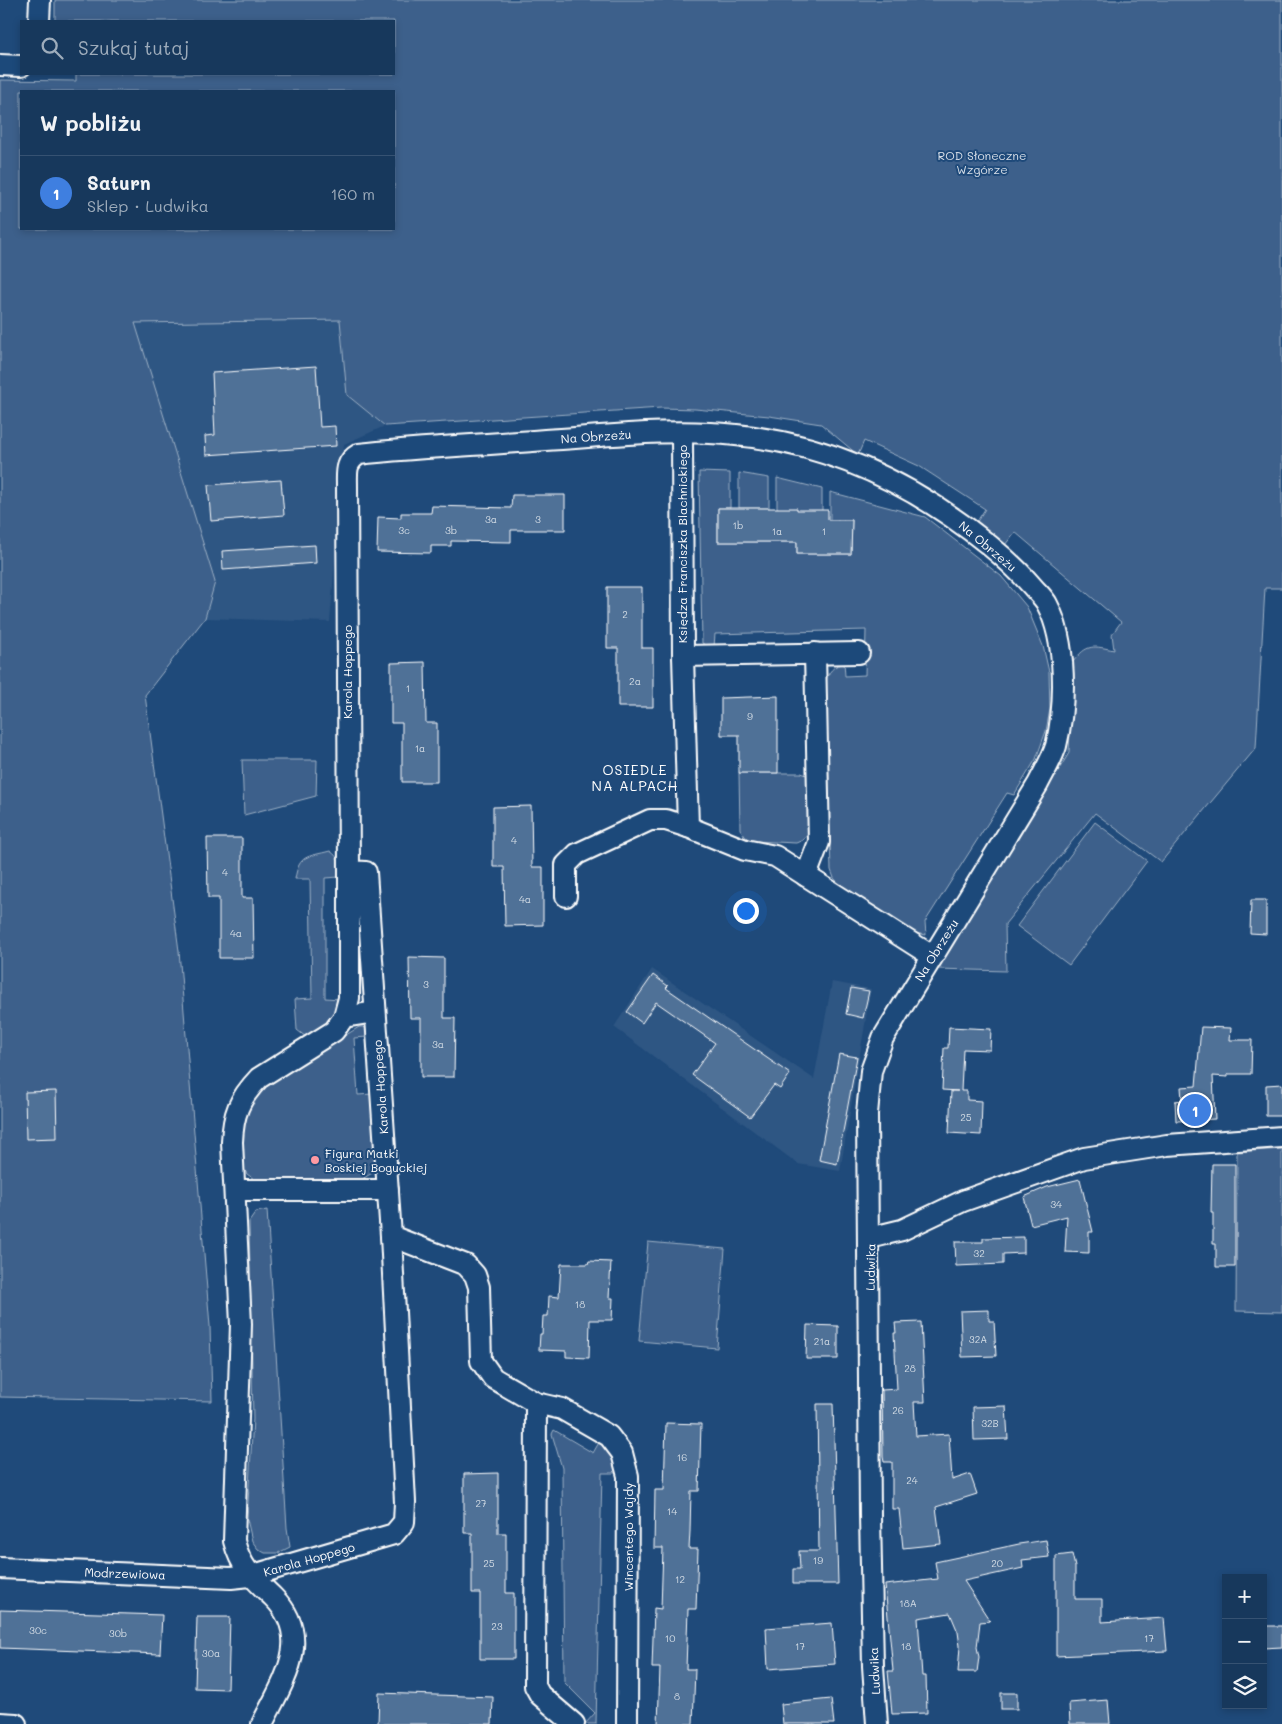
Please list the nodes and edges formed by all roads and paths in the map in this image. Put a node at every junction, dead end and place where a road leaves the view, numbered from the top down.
1 (40, 0) edge
2 (39, 20) edge
3 (0, 66) edge
4 (20, 66) edge
5 (682, 433) junction
6 (347, 472) joint
7 (815, 653) junction
8 (859, 653) dead end
9 (683, 656) junction
10 (688, 827) junction
11 (349, 871) junction
12 (806, 876) junction
13 (566, 896) dead end
14 (932, 956) junction
15 (375, 1012) junction
16 (344, 1017) junction
17 (1282, 1137) edge
18 (235, 1190) junction
19 (388, 1190) junction
20 (391, 1236) junction
21 (869, 1238) junction
22 (536, 1403) junction
23 (0, 1568) edge
24 (250, 1576) junction
25 (0, 1723) edge
26 (16, 1724) edge
27 (262, 1724) edge
28 (574, 1724) edge
29 (627, 1724) edge
30 (877, 1724) edge

1 - 2 street
3 - 4 street
5 - 6 street, Na Obrzeżu
5 - 9 street, Księdza Franciszka Blachnickiego
5 - 14 street, Na Obrzeżu
6 - 11 street, Karola Hoppego
7 - 8 street, Księdza Franciszka Blachnickiego
7 - 9 street, Księdza Franciszka Blachnickiego
7 - 12 street
9 - 10 street, Księdza Franciszka Blachnickiego
10 - 12 street
10 - 13 street
11 - 15 street, Karola Hoppego
11 - 16 street, Karola Hoppego
12 - 14 street
14 - 21 street, Na Obrzeżu
15 - 16 street
15 - 19 street, Karola Hoppego
16 - 18 street, Karola Hoppego
17 - 21 street, Ludwika
18 - 19 street
18 - 24 street, Karola Hoppego
19 - 20 street
20 - 22 street, Wincentego Wajdy
20 - 24 street, Karola Hoppego
21 - 30 street, Ludwika
22 - 28 street
22 - 29 street, Wincentego Wajdy
23 - 24 street, Modrzewiowa
24 - 27 street
25 - 26 street

